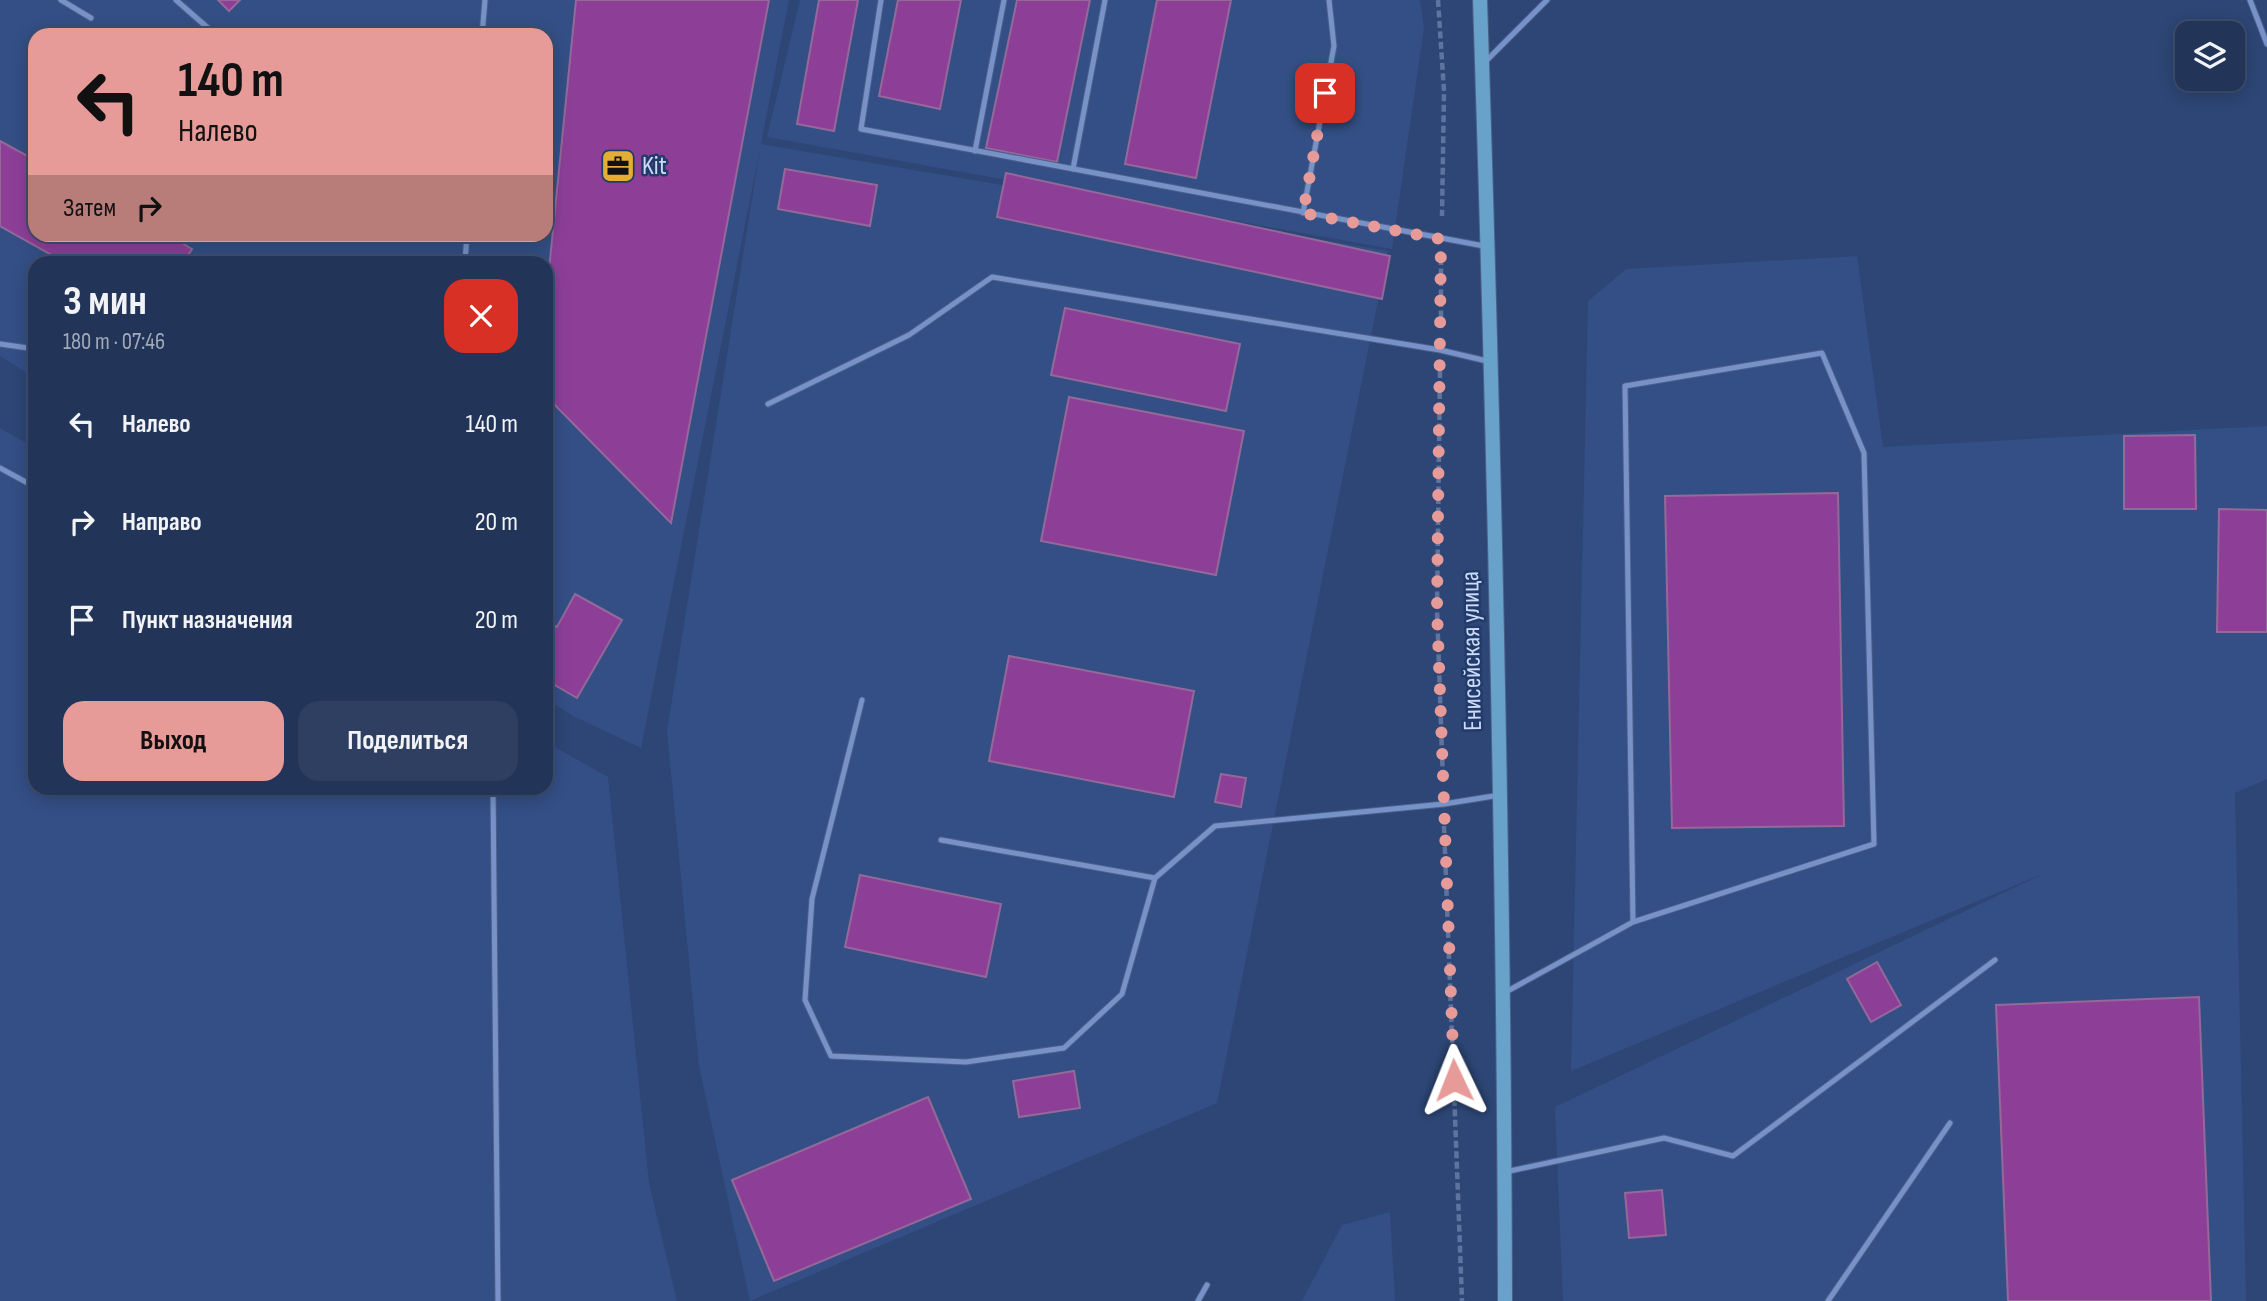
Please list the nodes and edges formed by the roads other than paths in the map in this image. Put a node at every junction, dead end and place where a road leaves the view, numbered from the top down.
1 (61, 0) edge
2 (176, 0) edge
3 (485, 0) edge
4 (881, 0) edge
5 (1004, 0) edge
6 (1105, 0) edge
7 (1329, 0) edge
8 (1480, 0) edge
9 (1547, 0) edge
10 (2250, 0) edge
11 (92, 18) dead end
12 (208, 28) edge
13 (483, 28) edge
14 (2267, 44) edge
15 (1482, 65) junction
16 (975, 151) junction
17 (1073, 169) junction
18 (1303, 213) junction
19 (1488, 246) junction
20 (0, 344) edge
21 (28, 348) edge
22 (1490, 362) junction
23 (768, 404) dead end
24 (0, 468) edge
25 (28, 483) edge
26 (862, 700) dead end
27 (493, 795) edge
28 (1500, 795) junction
29 (941, 840) dead end
30 (1155, 878) junction
31 (1633, 922) junction
32 (1995, 960) dead end
33 (1504, 993) junction
34 (1950, 1124) dead end
35 (1505, 1172) junction
36 (1207, 1285) dead end
37 (498, 1301) edge
38 (1198, 1301) edge
39 (1505, 1301) edge
40 (1828, 1301) edge

1 - 11 lane
2 - 12 lane
3 - 13 lane
4 - 16 lane
5 - 16 lane
6 - 17 lane
7 - 18 lane
8 - 15 street, Енисейская улица
9 - 15 lane
10 - 14 lane
15 - 19 street, Енисейская улица
16 - 17 lane
17 - 18 lane
18 - 19 lane
19 - 22 street, Енисейская улица
20 - 21 lane
22 - 23 lane
22 - 28 street, Енисейская улица
24 - 25 lane
26 - 30 lane
27 - 37 lane
28 - 30 lane
28 - 33 street, Енисейская улица
29 - 30 lane
31 - 31 lane
31 - 33 lane
32 - 35 lane
33 - 35 street, Енисейская улица
34 - 40 lane
35 - 39 street, Енисейская улица
36 - 38 lane

